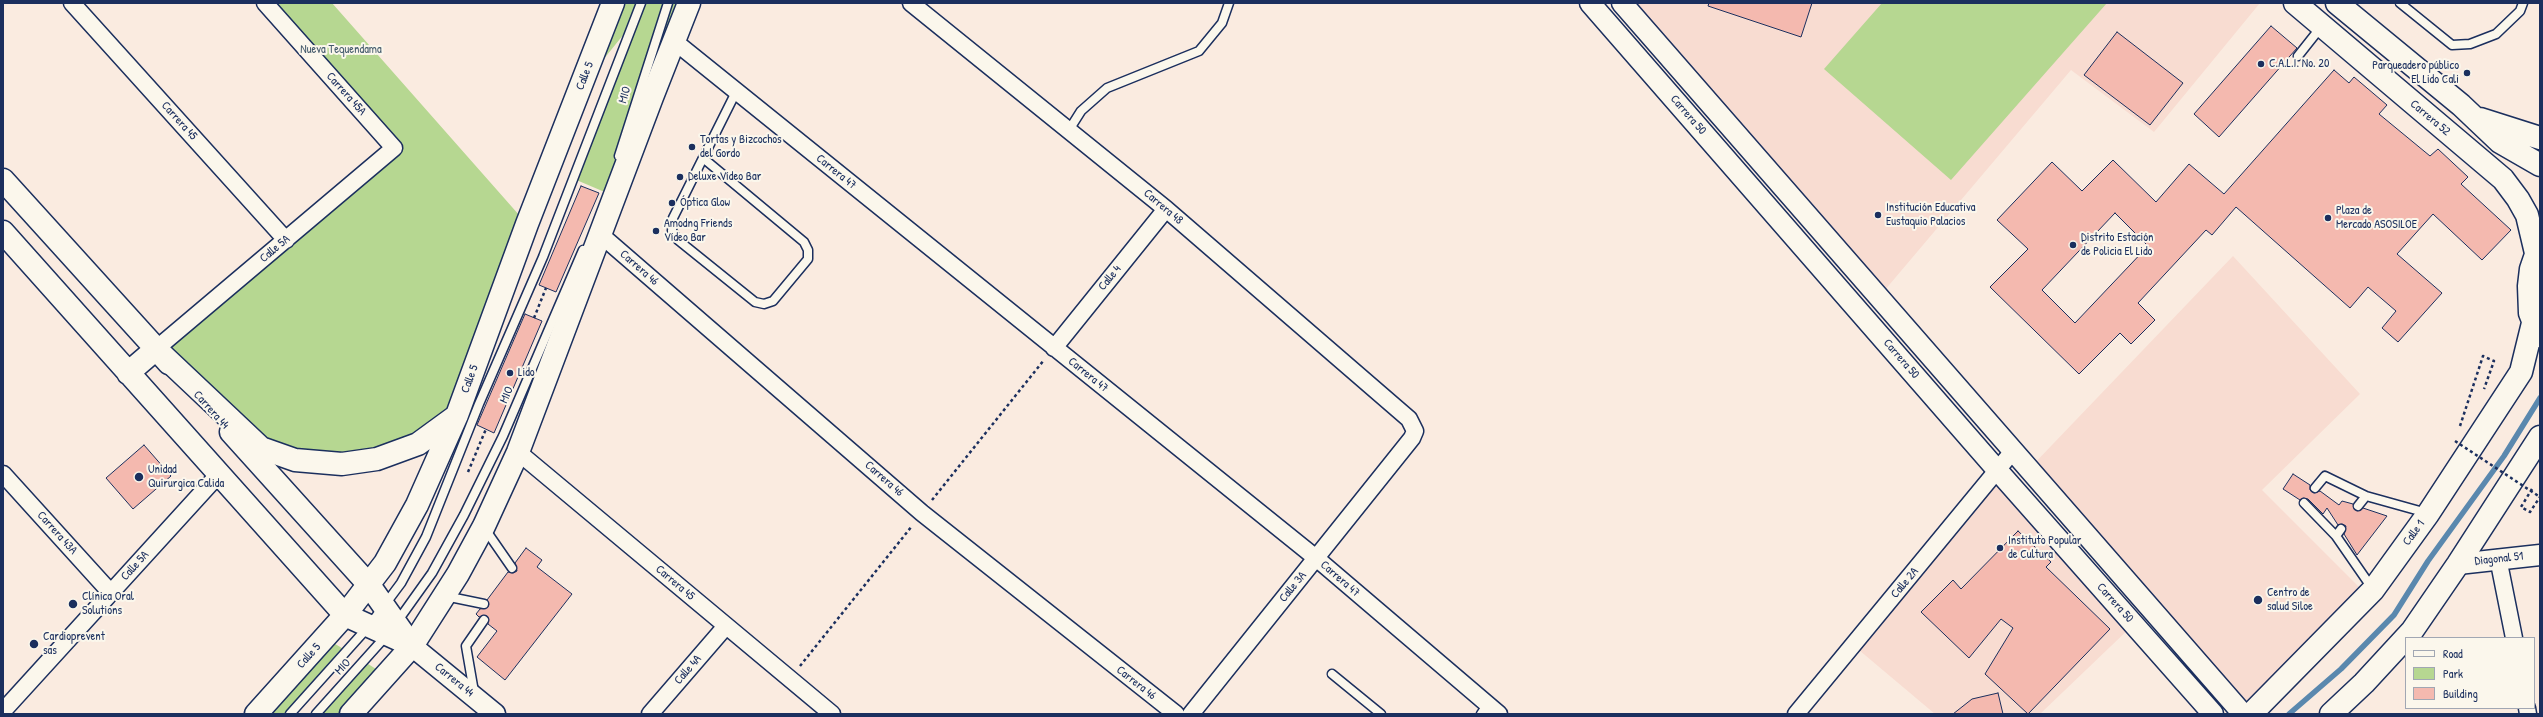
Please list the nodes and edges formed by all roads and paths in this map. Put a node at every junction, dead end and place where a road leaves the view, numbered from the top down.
1 (72, 3) edge
2 (265, 3) edge
3 (613, 3) edge
4 (641, 3) edge
5 (668, 3) edge
6 (690, 3) edge
7 (911, 3) edge
8 (1229, 3) edge
9 (1590, 3) edge
10 (1622, 3) edge
11 (2295, 3) edge
12 (2337, 3) edge
13 (2400, 3) edge
14 (2523, 3) edge
15 (2322, 26) junction
16 (674, 41) junction
17 (2298, 56) dead end
18 (736, 92) junction
19 (2474, 117) junction
20 (1069, 130) junction
21 (2540, 138) edge
22 (394, 148) joint
23 (703, 158) junction
24 (617, 162) dead end
25 (2540, 165) edge
26 (612, 177) dead end
27 (3, 180) edge
28 (1166, 209) junction
29 (595, 231) junction
30 (5, 238) edge
31 (286, 240) junction
32 (2538, 248) edge
33 (546, 288) dead end
34 (534, 318) dead end
35 (2536, 330) edge
36 (1054, 348) junction
37 (156, 349) junction
38 (128, 373) junction
39 (2484, 390) dead end
40 (457, 415) junction
41 (1409, 419) joint
42 (2460, 427) dead end
43 (2457, 434) dead end
44 (2540, 437) edge
45 (2013, 451) junction
46 (518, 452) junction
47 (1998, 471) junction
48 (3, 474) edge
49 (219, 474) junction
50 (2536, 483) dead end
51 (2316, 488) dead end
52 (2366, 496) junction
53 (2540, 497) edge
54 (2304, 503) dead end
55 (2358, 506) dead end
56 (2428, 514) junction
57 (484, 526) junction
58 (2540, 555) edge
59 (1316, 558) junction
60 (2498, 558) junction
61 (2458, 564) junction
62 (512, 568) dead end
63 (369, 585) junction
64 (2373, 590) junction
65 (111, 592) junction
66 (445, 596) junction
67 (484, 604) dead end
68 (345, 616) junction
69 (484, 620) dead end
70 (384, 623) junction
71 (726, 626) junction
72 (2406, 637) edge
73 (2514, 637) edge
74 (2405, 639) edge
75 (412, 646) junction
76 (1332, 674) dead end
77 (474, 696) junction
78 (6, 702) edge
79 (1489, 711) edge
80 (256, 714) edge
81 (290, 714) edge
82 (316, 714) edge
83 (351, 714) edge
84 (496, 714) edge
85 (650, 714) edge
86 (832, 714) edge
87 (1176, 714) edge
88 (1191, 714) edge
89 (1381, 714) edge
90 (1796, 714) edge
91 (2213, 714) edge
92 (2243, 714) edge
93 (2251, 714) edge
94 (2331, 714) edge

1 - 31 street, Carrera 45
2 - 22 street, Carrera 45A
3 - 40 main road, Calle 5
4 - 70 lane, MIO
5 - 24 lane, MIO
6 - 16 main road
7 - 20 street, Carrera 48
8 - 20 lane
9 - 47 street, Carrera 50
10 - 45 street, Carrera 50
11 - 15 main road, Carrera 52
12 - 19 main road
13 - 14 lane
15 - 17 lane
15 - 32 main road, Carrera 52
16 - 18 street, Carrera 47
16 - 29 main road
18 - 23 lane
18 - 36 street, Carrera 47
19 - 21 main road
19 - 25 main road
20 - 28 street, Carrera 48
22 - 31 street, Calle 5A
23 - 23 lane
26 - 29 lane, MIO
27 - 37 main road, Carrera 44
28 - 36 street, Calle 4
28 - 41 street, Carrera 48
29 - 46 main road
29 - 70 lane, MIO
29 - 87 street, Carrera 46
30 - 38 main road, Carrera 44
31 - 37 street, Calle 5A
32 - 35 main road
33 - 34 path
35 - 56 main road, Calle 1
36 - 59 street, Carrera 47
37 - 38 main road
37 - 40 main road
37 - 63 main road, Carrera 44
38 - 49 main road, Carrera 44
39 - 42 path
40 - 63 main road, Calle 5
41 - 59 street, Calle 3A
43 - 53 path, bridge
44 - 61 main road
45 - 47 street, Calle 2A
45 - 92 street, Carrera 50
46 - 57 main road
46 - 71 street, Carrera 45
47 - 90 street, Calle 2A
47 - 91 street, Carrera 50
48 - 65 street, Carrera 43A
49 - 65 street, Calle 5A
49 - 68 main road, Carrera 44
50 - 53 path
51 - 52 lane
52 - 55 lane
52 - 56 lane
54 - 64 lane
56 - 64 main road, Calle 1
57 - 62 lane
57 - 66 main road
58 - 60 street, Diagonal 51
59 - 79 street, Carrera 47
59 - 88 street, Calle 3A
60 - 61 street, Diagonal 51
60 - 73 street
61 - 72 main road
63 - 68 main road, Calle 5
63 - 70 main road, Carrera 44
64 - 93 main road, Calle 1
65 - 78 street, Calle 5A
66 - 67 lane
66 - 75 main road
68 - 70 main road, Carrera 44
68 - 80 main road, Calle 5
69 - 77 lane
70 - 75 main road, Carrera 44
70 - 81 lane, MIO
70 - 82 lane, MIO
71 - 85 street, Calle 4A
71 - 86 street, Carrera 45
74 - 94 main road
75 - 77 street, Carrera 44
75 - 83 main road
76 - 89 lane
77 - 84 street, Carrera 44

